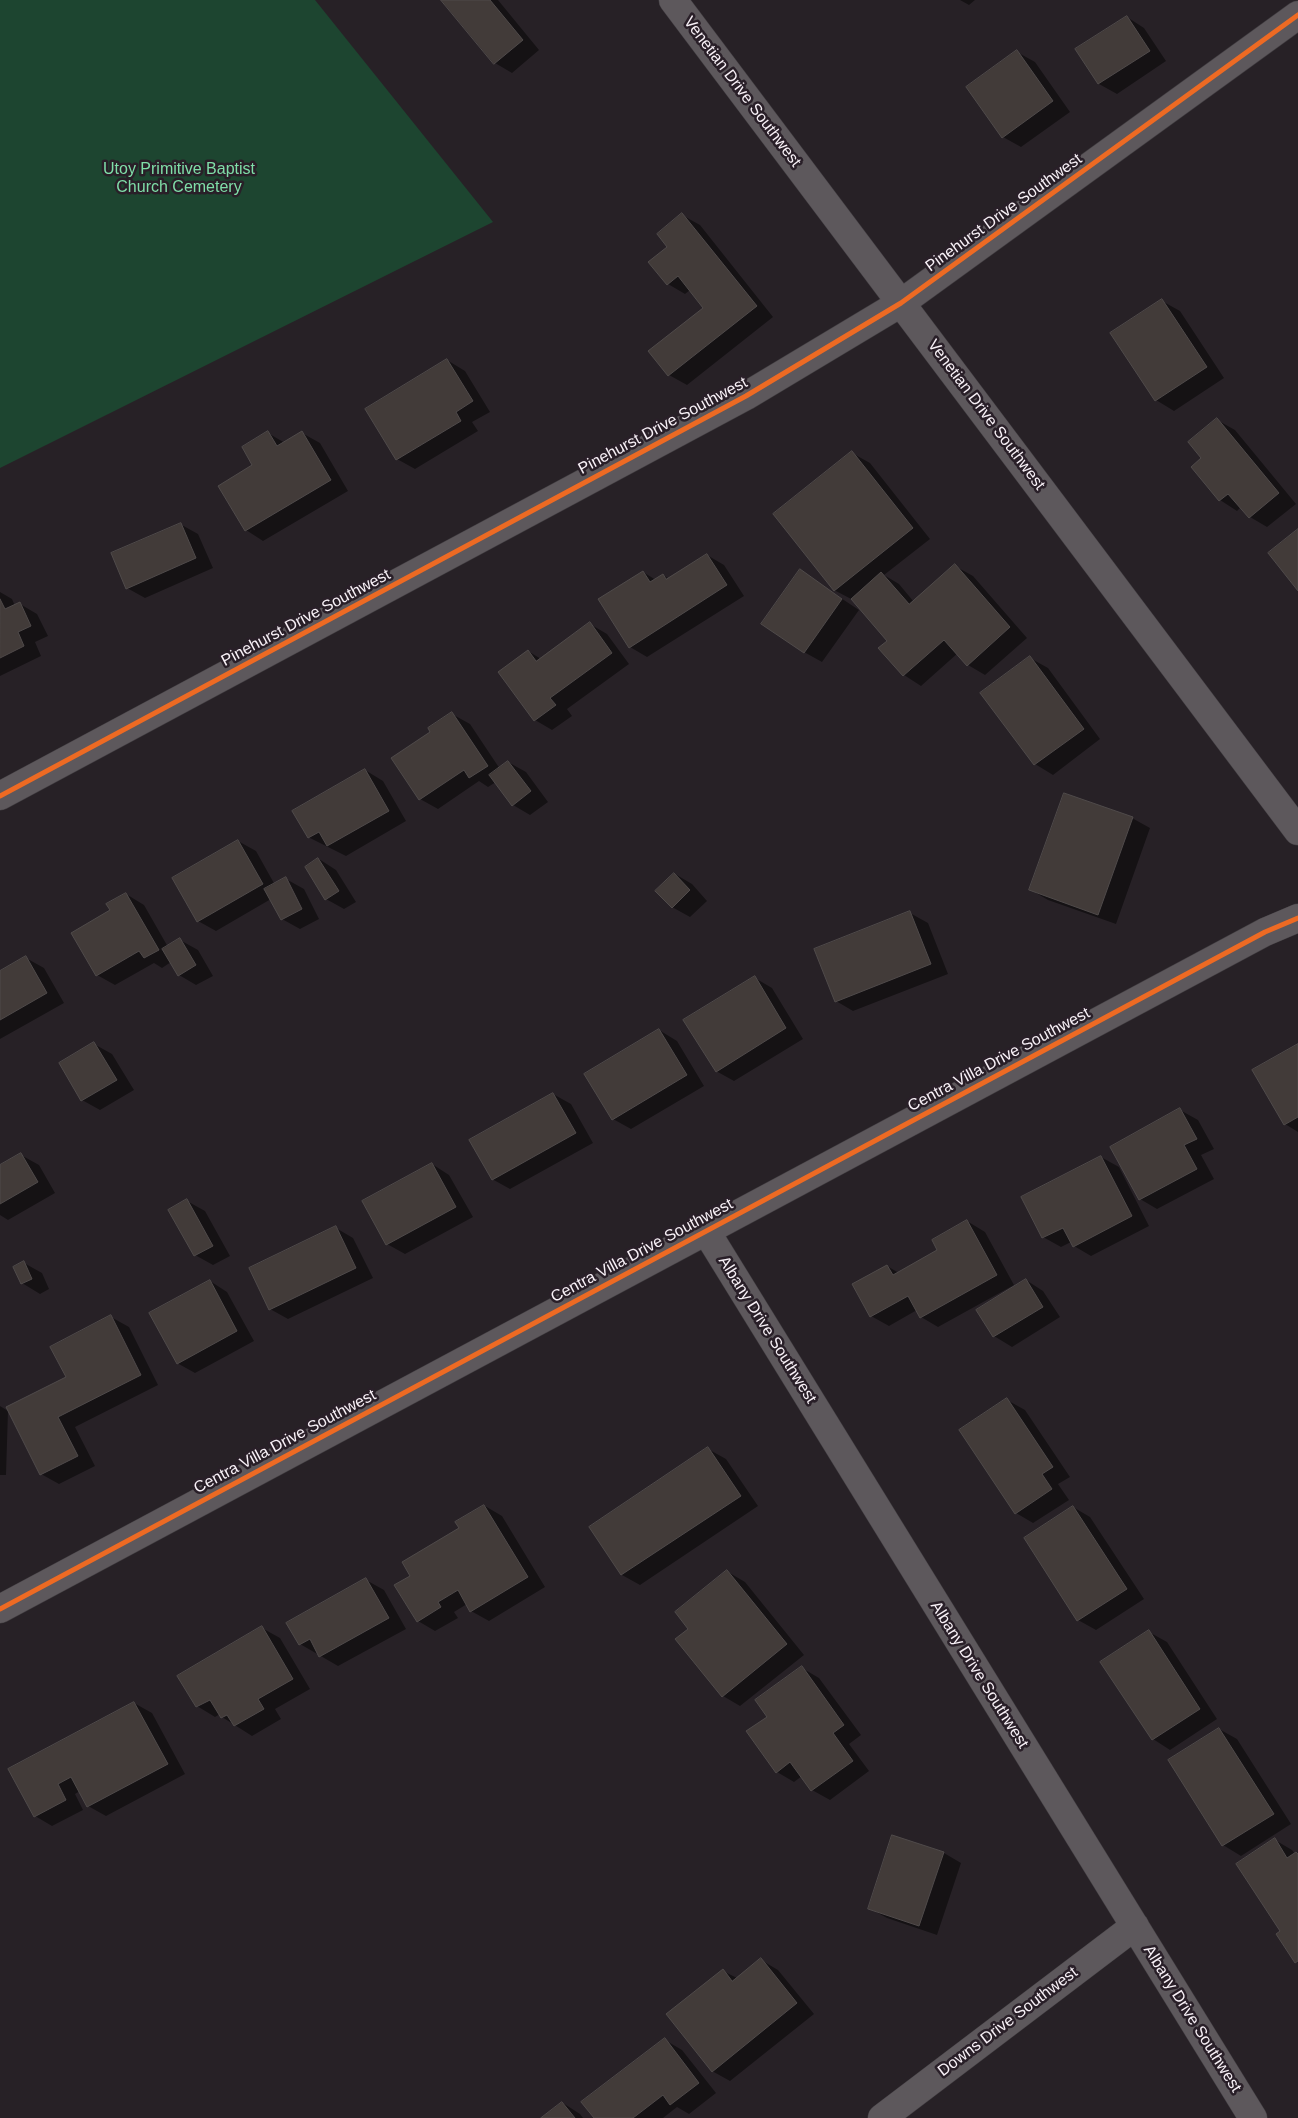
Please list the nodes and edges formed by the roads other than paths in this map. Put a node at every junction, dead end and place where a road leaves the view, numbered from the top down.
1 (673, 0) edge
2 (1298, 15) edge
3 (901, 303) junction
4 (0, 796) edge
5 (1298, 831) edge
6 (1298, 918) edge
7 (706, 1231) junction
8 (0, 1609) edge
9 (1135, 1926) junction
10 (882, 2118) edge
11 (1253, 2118) edge

1 - 3 street, Venetian Drive Southwest
2 - 3 street, Pinehurst Drive Southwest
3 - 4 street, Pinehurst Drive Southwest
3 - 5 street, Venetian Drive Southwest
6 - 7 street, Centra Villa Drive Southwest
7 - 8 street, Centra Villa Drive Southwest
7 - 9 street, Albany Drive Southwest
9 - 10 street, Downs Drive Southwest
9 - 11 street, Albany Drive Southwest

